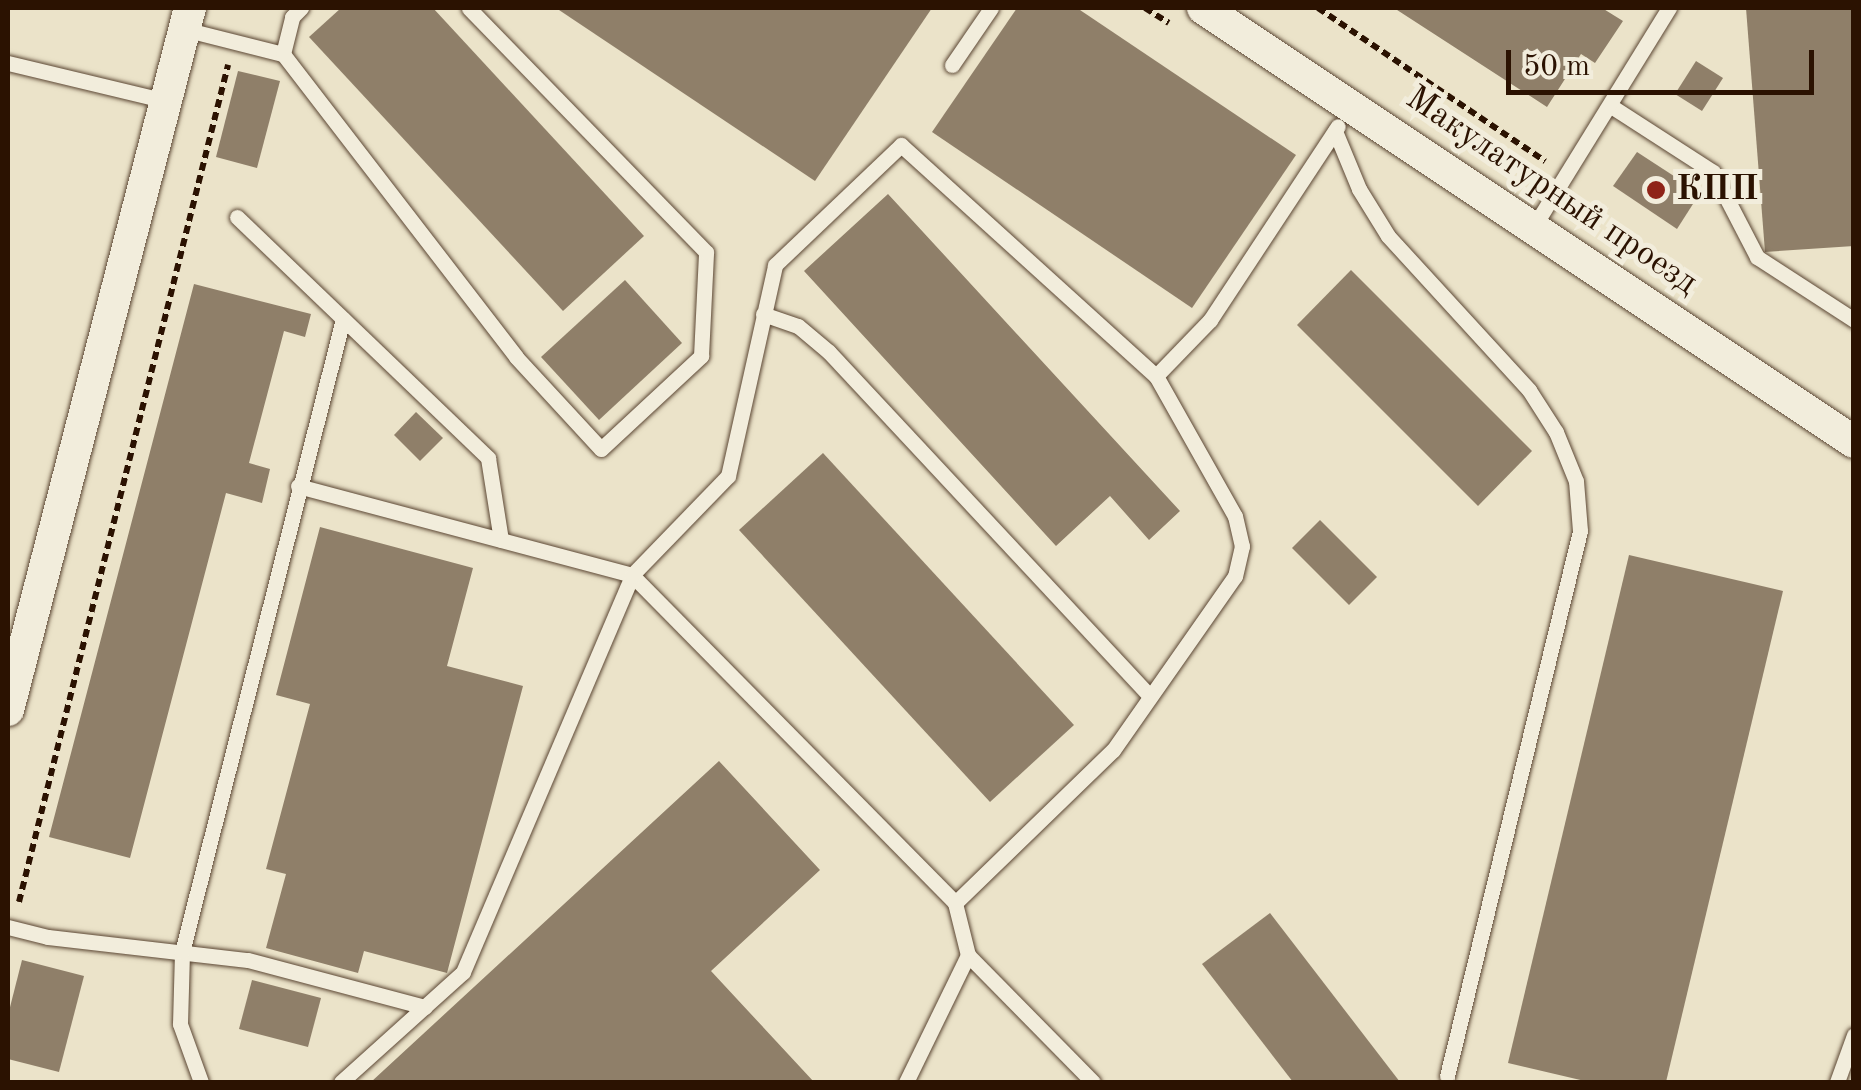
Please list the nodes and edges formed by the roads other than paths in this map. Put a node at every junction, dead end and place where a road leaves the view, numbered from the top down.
1 (302, 8) edge
2 (470, 8) edge
3 (991, 8) edge
4 (1203, 8) edge
5 (1670, 8) edge
6 (187, 18) edge
7 (283, 54) junction
8 (8, 63) edge
9 (952, 65) dead end
10 (166, 102) junction
11 (1611, 106) junction
12 (1343, 118) junction
13 (236, 217) dead end
14 (1533, 228) junction
15 (764, 314) junction
16 (343, 319) junction
17 (1854, 320) edge
18 (1156, 376) junction
19 (1854, 442) edge
20 (298, 486) junction
21 (501, 540) junction
22 (632, 575) junction
23 (1149, 695) junction
24 (8, 710) edge
25 (955, 903) junction
26 (10, 928) edge
27 (182, 952) junction
28 (968, 956) junction
29 (424, 1007) junction
30 (1854, 1034) edge
31 (1448, 1076) dead end
32 (201, 1082) edge
33 (341, 1082) edge
34 (906, 1082) edge
35 (1093, 1082) edge
36 (1836, 1082) edge

1 - 7 lane
2 - 7 lane
3 - 9 lane
4 - 12 street, Макулатурный проезд
5 - 11 lane
6 - 7 lane
6 - 10 street
8 - 10 lane
10 - 24 street
11 - 14 lane
11 - 17 lane
12 - 14 street, Макулатурный проезд
12 - 18 lane
12 - 31 lane
13 - 16 lane
14 - 19 street, Макулатурный проезд
15 - 18 lane
15 - 22 lane
15 - 23 lane
16 - 20 lane
16 - 21 lane
18 - 23 lane
20 - 21 lane
20 - 27 lane
21 - 22 lane
22 - 25 lane
22 - 29 lane
23 - 25 lane
25 - 28 lane
26 - 27 lane
27 - 29 lane
27 - 32 lane
28 - 34 lane
28 - 35 lane
29 - 33 lane
30 - 36 lane

